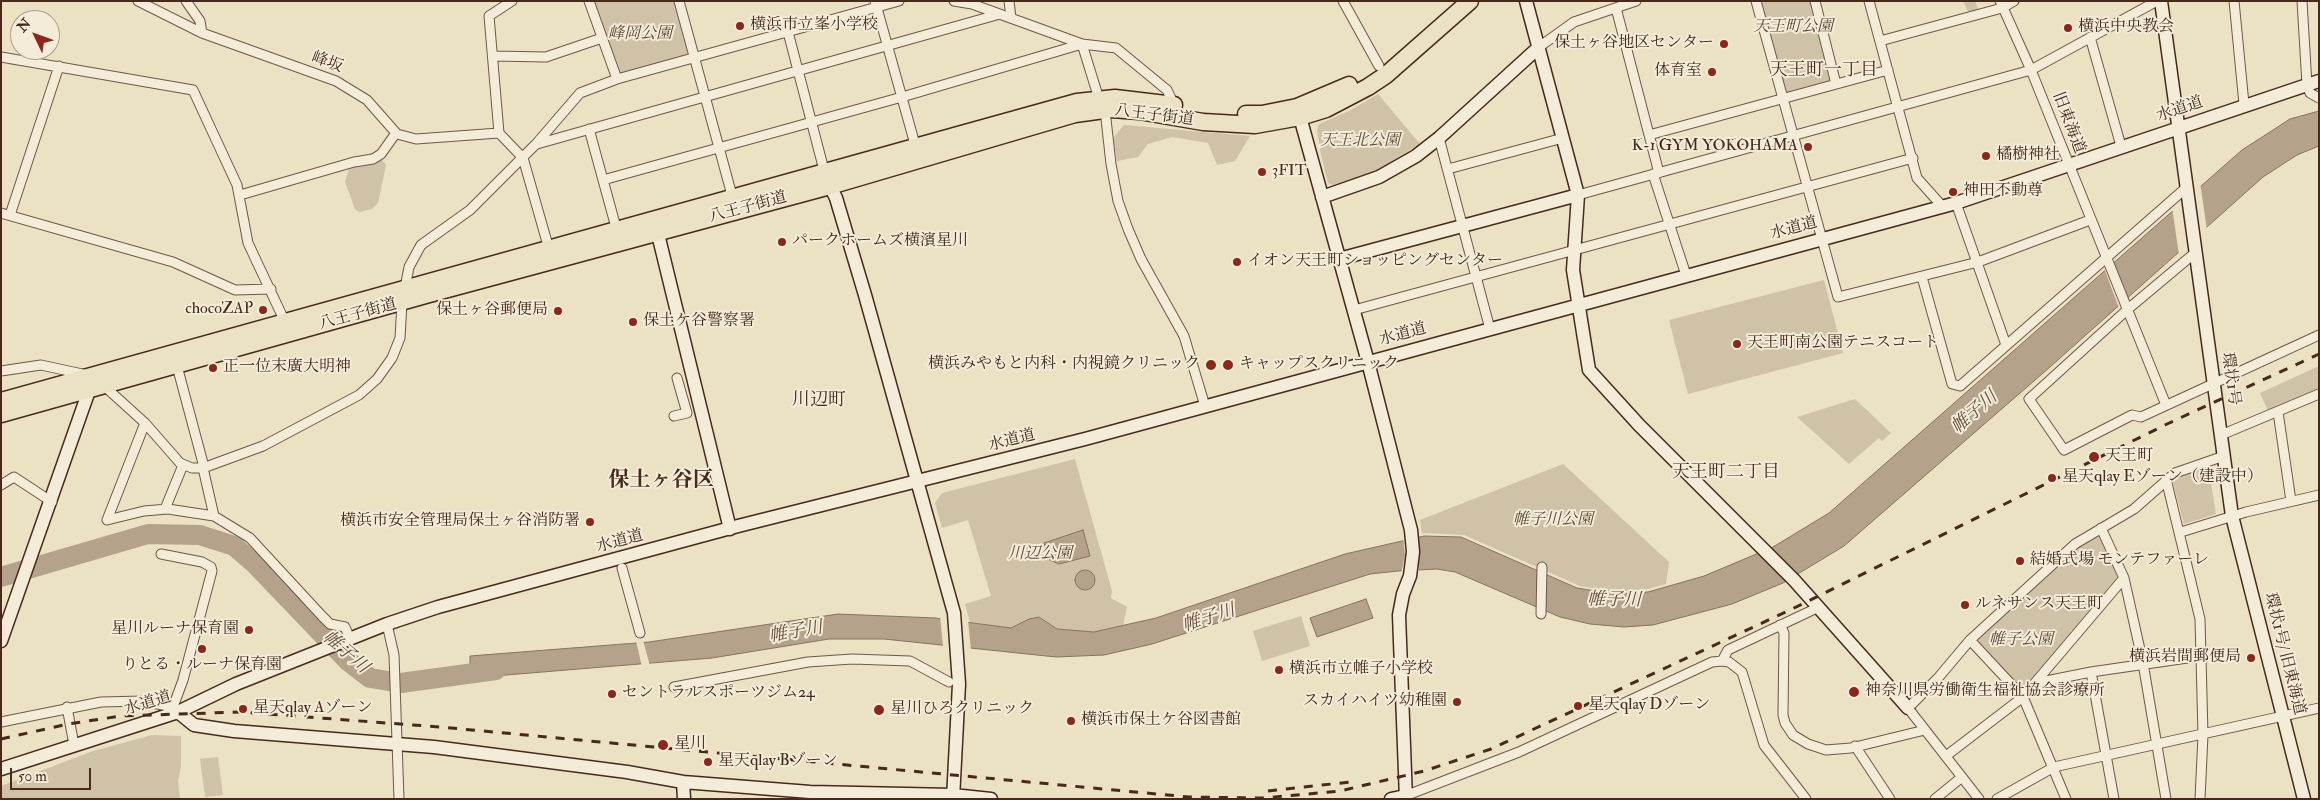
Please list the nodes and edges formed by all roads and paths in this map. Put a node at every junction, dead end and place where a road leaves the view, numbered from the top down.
1 (138, 1) edge
2 (186, 1) edge
3 (512, 1) edge
4 (588, 1) edge
5 (679, 1) edge
6 (899, 1) edge
7 (954, 1) edge
8 (1009, 1) edge
9 (1343, 1) edge
10 (1453, 1) edge
11 (1470, 1) edge
12 (1526, 1) edge
13 (1636, 1) edge
14 (1756, 1) edge
15 (1815, 1) edge
16 (1870, 1) edge
17 (2014, 1) edge
18 (2157, 1) edge
19 (2161, 1) edge
20 (2234, 1) edge
21 (2302, 1) edge
22 (876, 4) edge
23 (2001, 4) edge
24 (1616, 8) junction
25 (1000, 14) junction
26 (1011, 18) junction
27 (788, 32) junction
28 (202, 33) junction
29 (602, 38) junction
30 (2090, 38) junction
31 (1880, 41) junction
32 (1082, 44) junction
33 (888, 46) junction
34 (1539, 47) junction
35 (493, 56) junction
36 (1, 57) edge
37 (694, 58) junction
38 (59, 66) junction
39 (1380, 66) junction
40 (1888, 70) junction
41 (2031, 70) junction
42 (798, 71) junction
43 (617, 79) junction
44 (2313, 83) edge
45 (1836, 84) junction
46 (705, 96) junction
47 (902, 97) junction
48 (2319, 98) edge
49 (1783, 99) junction
50 (1102, 104) junction
51 (2244, 104) junction
52 (1174, 105) junction
53 (1898, 107) junction
54 (1300, 118) junction
55 (812, 122) junction
56 (2179, 128) junction
57 (589, 129) junction
58 (396, 133) junction
59 (499, 133) junction
60 (1649, 135) junction
61 (1793, 136) junction
62 (1439, 138) junction
63 (1563, 138) junction
64 (536, 144) junction
65 (2121, 146) junction
66 (720, 148) junction
67 (916, 148) junction
68 (523, 158) junction
69 (1913, 158) junction
70 (2068, 166) junction
71 (1448, 169) junction
72 (1656, 173) junction
73 (604, 180) junction
74 (827, 180) junction
75 (1807, 187) junction
76 (2188, 190) junction
77 (1578, 194) junction
78 (240, 195) junction
79 (1322, 197) junction
80 (734, 198) junction
81 (1956, 202) junction
82 (1942, 206) junction
83 (6, 214) edge
84 (2090, 220) junction
85 (1463, 225) junction
86 (1669, 225) junction
87 (656, 227) junction
88 (617, 232) junction
89 (1822, 239) junction
90 (549, 249) junction
91 (2195, 249) junction
92 (1574, 251) junction
93 (2106, 257) junction
94 (1339, 259) junction
95 (1978, 262) junction
96 (1686, 275) junction
97 (1477, 277) junction
98 (1922, 277) junction
99 (270, 289) junction
100 (404, 296) junction
101 (1578, 305) junction
102 (2128, 309) junction
103 (1354, 310) junction
104 (287, 328) junction
105 (1490, 329) junction
106 (2319, 335) edge
107 (2006, 345) junction
108 (1368, 362) junction
109 (177, 366) junction
110 (1, 370) edge
111 (677, 378) dead end
112 (96, 384) junction
113 (2213, 384) junction
114 (2319, 394) edge
115 (1, 401) edge
116 (2166, 405) junction
117 (1205, 406) junction
118 (2278, 412) junction
119 (1, 414) edge
120 (674, 416) dead end
121 (145, 423) junction
122 (2221, 435) junction
123 (2224, 456) junction
124 (183, 465) junction
125 (204, 467) junction
126 (2166, 479) junction
127 (917, 482) junction
128 (1, 485) edge
129 (2319, 495) edge
130 (2291, 501) junction
131 (52, 502) junction
132 (165, 509) junction
133 (214, 516) junction
134 (2232, 516) junction
135 (2100, 528) junction
136 (730, 529) junction
137 (2180, 532) junction
138 (161, 554) dead end
139 (1542, 567) dead end
140 (622, 568) dead end
141 (2124, 578) junction
142 (1818, 607) junction
143 (1541, 614) dead end
144 (387, 624) junction
145 (1780, 625) junction
146 (640, 633) dead end
147 (348, 640) junction
148 (1970, 640) junction
149 (1, 641) edge
150 (2201, 656) junction
151 (1722, 661) junction
152 (2142, 663) junction
153 (2091, 672) junction
154 (949, 682) dead end
155 (2036, 683) junction
156 (674, 687) dead end
157 (2023, 697) junction
158 (67, 708) junction
159 (1908, 708) junction
160 (2319, 708) edge
161 (176, 710) junction
162 (2282, 717) junction
163 (1, 722) edge
164 (1925, 730) junction
165 (2203, 735) junction
166 (74, 745) junction
167 (398, 745) junction
168 (1855, 746) junction
169 (2156, 746) junction
170 (1946, 756) junction
171 (2107, 756) junction
172 (2054, 767) junction
173 (1, 769) edge
174 (1962, 777) junction
175 (683, 782) junction
176 (768, 794) edge
177 (867, 796) edge
178 (953, 797) edge
179 (1406, 798) edge
180 (399, 799) edge
181 (684, 799) edge
182 (991, 799) edge
183 (1391, 799) edge
184 (1806, 799) edge
185 (1890, 799) edge
186 (1935, 799) edge
187 (1979, 799) edge
188 (1997, 799) edge
189 (2066, 799) edge
190 (2114, 799) edge
191 (2166, 799) edge
192 (2200, 799) edge
193 (2304, 799) edge

1 - 28 street, 峰坂
2 - 28 street
3 - 35 street
4 - 29 street
5 - 37 street
6 - 22 street
7 - 25 street
8 - 26 street
9 - 39 street
10 - 39 highway, 八王子街道
11 - 54 highway, 八王子街道
12 - 34 street
13 - 24 street
14 - 49 street
15 - 45 street
16 - 31 street
17 - 23 street
18 - 30 street
19 - 56 street
20 - 51 street
21 - 44 street
22 - 27 street
22 - 33 street
23 - 31 street
23 - 41 street, 旧東海道
24 - 34 street
24 - 60 street
25 - 26 street
25 - 33 street
26 - 32 street
27 - 37 street
27 - 42 street
28 - 58 street, 峰坂
29 - 35 street
29 - 43 street
30 - 41 street
30 - 65 street
31 - 40 street
32 - 47 street
32 - 50 street
32 - 52 street
33 - 42 street
33 - 47 street
34 - 62 street
34 - 63 street
35 - 59 street
36 - 38 street
37 - 43 street
37 - 46 street
38 - 78 street
38 - 83 street
39 - 52 highway, 八王子街道
40 - 45 street
40 - 53 street
41 - 53 street
41 - 70 street, 旧東海道
42 - 46 street
42 - 55 street
43 - 64 street
44 - 48 street
44 - 51 street, 水道道
45 - 49 street
46 - 57 street
46 - 66 street
47 - 55 street
47 - 67 street
49 - 60 street
49 - 61 street
50 - 52 highway, 八王子街道
50 - 54 highway, 八王子街道
50 - 67 highway, 八王子街道
50 - 74 highway, 八王子街道
50 - 117 street
51 - 56 street, 水道道
53 - 61 street
53 - 69 street
54 - 79 street
55 - 66 street
55 - 74 street
56 - 65 street, 水道道
56 - 76 street
57 - 64 street
57 - 73 street
58 - 59 street
58 - 78 street
59 - 68 street
60 - 72 street
61 - 72 street
61 - 75 street
62 - 71 street
62 - 79 street
63 - 71 street
63 - 77 street
64 - 68 street
65 - 70 street, 水道道
66 - 73 street
66 - 80 street
67 - 74 highway, 八王子街道
68 - 90 street
68 - 100 street
69 - 75 street
69 - 82 street
70 - 81 street, 水道道
70 - 84 street, 旧東海道
71 - 85 street
72 - 77 street
72 - 86 street
73 - 88 street
74 - 80 highway, 八王子街道
74 - 87 highway, 八王子街道
74 - 127 street
75 - 86 street
75 - 89 street
76 - 91 street, 環状1号
76 - 93 street
77 - 85 street
77 - 92 street
78 - 99 street
79 - 94 street
80 - 87 highway, 八王子街道
81 - 82 street, 水道道
81 - 95 street
82 - 89 street, 水道道
83 - 99 street
84 - 93 street, 旧東海道
84 - 95 street
85 - 94 street
85 - 97 street
86 - 92 street
86 - 96 street
87 - 88 highway, 八王子街道
87 - 100 highway, 八王子街道
87 - 136 street
88 - 90 highway, 八王子街道
89 - 96 street, 水道道
89 - 98 street
90 - 100 highway, 八王子街道
91 - 102 street
91 - 113 street, 環状1号
92 - 97 street
92 - 101 street
93 - 102 street, 旧東海道
93 - 107 street
94 - 103 street
95 - 98 street
95 - 107 street
96 - 101 street, 水道道
97 - 103 street
97 - 105 street
98 - 107 street
99 - 104 street
100 - 104 highway, 八王子街道
100 - 125 street
101 - 105 street, 水道道
101 - 142 street
102 - 116 street
102 - 116 street
103 - 108 street
104 - 109 highway, 八王子街道
104 - 112 highway, 八王子街道
105 - 108 street, 水道道
106 - 113 street
108 - 117 street, 水道道
108 - 179 street
109 - 112 highway, 八王子街道
109 - 125 street
110 - 112 street
111 - 120 street
112 - 115 highway, 八王子街道
112 - 119 highway, 八王子街道
112 - 121 street
112 - 131 street
113 - 116 street
113 - 122 street, 環状1号
114 - 118 street
117 - 127 street, 水道道
118 - 122 street
118 - 130 street
121 - 124 street
121 - 132 street
122 - 123 street, 環状1号
123 - 126 street
123 - 134 street, 環状1号
124 - 125 street
124 - 132 street
125 - 133 street
126 - 135 street
126 - 137 street
127 - 136 street, 水道道
127 - 178 street
128 - 131 street
129 - 130 street
130 - 134 street
131 - 149 street
132 - 133 street
133 - 147 street
134 - 137 street
134 - 162 street, 環状1号/ 旧東海道
135 - 141 street
135 - 148 street
136 - 144 street, 水道道
137 - 150 street
138 - 161 street
139 - 143 street
140 - 146 street
141 - 152 street
141 - 155 street
142 - 145 street
142 - 159 street
144 - 147 street, 水道道
144 - 167 street
145 - 151 street
145 - 168 street
147 - 161 street, 水道道
148 - 157 street
148 - 159 street
150 - 152 street
150 - 165 street
151 - 179 street
151 - 184 street
152 - 153 street
152 - 169 street
153 - 155 street
153 - 171 street
154 - 156 street
155 - 157 street
157 - 170 street
157 - 172 street
158 - 161 street
158 - 163 street
158 - 166 street
159 - 164 street
160 - 162 street
161 - 166 street, 水道道
161 - 167 street
162 - 165 street
162 - 193 street, 環状1号/ 旧東海道
164 - 168 street
164 - 170 street
165 - 169 street
165 - 192 street
166 - 173 street, 水道道
167 - 175 street
167 - 180 street
168 - 185 street
169 - 171 street
169 - 191 street
170 - 174 street
171 - 172 street
171 - 190 street
172 - 188 street
172 - 189 street
174 - 186 street
174 - 187 street
175 - 176 street
175 - 181 street
176 - 177 street
177 - 178 street
178 - 182 street
179 - 183 street

